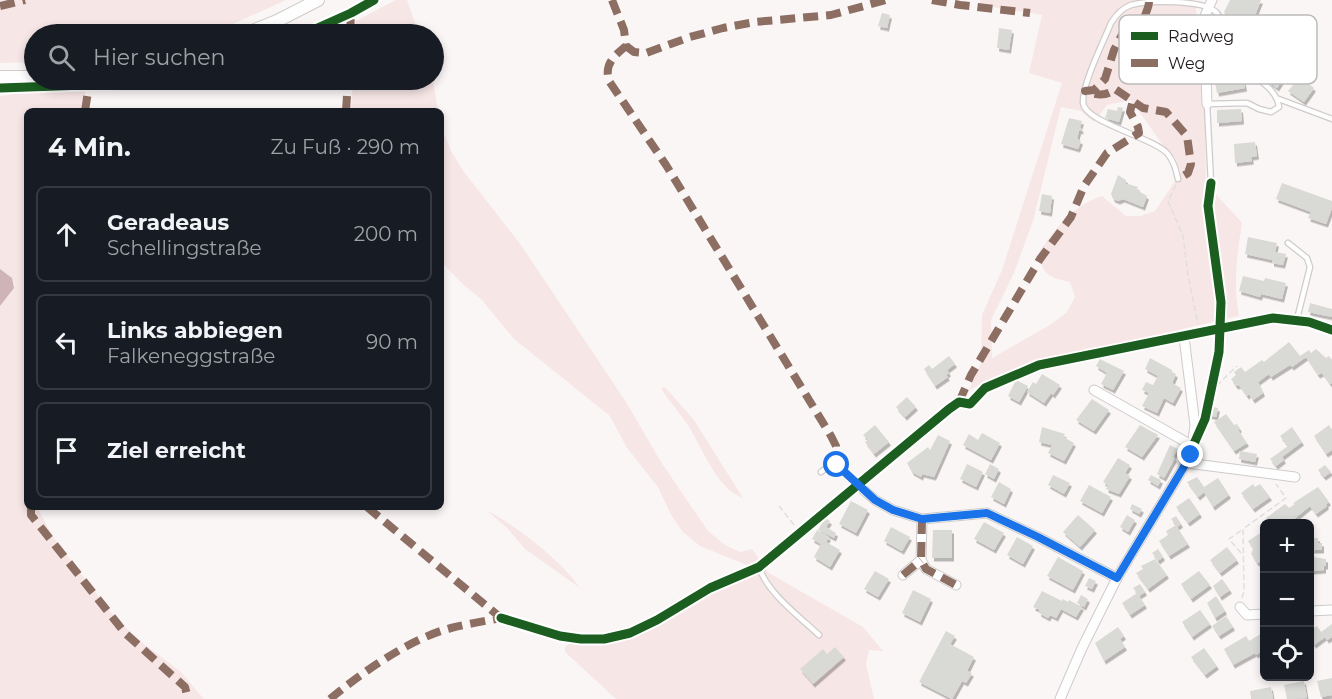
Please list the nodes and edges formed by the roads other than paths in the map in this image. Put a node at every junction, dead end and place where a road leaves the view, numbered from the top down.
1 (318, 0) edge
2 (1210, 3) edge
3 (270, 24) edge
4 (24, 76) edge
5 (0, 77) edge
6 (1206, 84) edge
7 (1265, 84) edge
8 (1276, 98) junction
9 (1207, 104) junction
10 (1332, 119) edge
11 (1178, 179) road end
12 (1211, 183) dead end
13 (1288, 243) dead end
14 (1297, 319) junction
15 (1332, 330) edge
16 (1184, 338) junction
17 (1094, 390) dead end
18 (1193, 446) junction
19 (1187, 463) junction
20 (821, 472) dead end
21 (1296, 477) dead end
22 (858, 485) junction
23 (922, 519) junction
24 (921, 560) junction
25 (759, 567) junction
26 (903, 575) dead end
27 (1117, 578) junction
28 (956, 585) dead end
29 (1240, 607) road end
30 (1332, 610) edge
31 (1314, 611) edge
32 (1260, 614) edge
33 (501, 618) dead end
34 (819, 635) dead end
35 (1060, 699) edge

1 - 3 street
2 - 11 lane
4 - 5 street
6 - 9 street
7 - 8 lane
8 - 9 lane
8 - 10 lane
9 - 12 lane
13 - 14 lane
14 - 15 street
14 - 16 street
16 - 18 street
16 - 22 street
17 - 18 street
18 - 19 street
19 - 21 street
19 - 27 street
20 - 22 lane
22 - 23 street
22 - 25 street
23 - 24 street
23 - 27 street
24 - 26 street
24 - 28 street
25 - 33 street
25 - 34 lane
27 - 35 street
29 - 32 street
30 - 31 street

